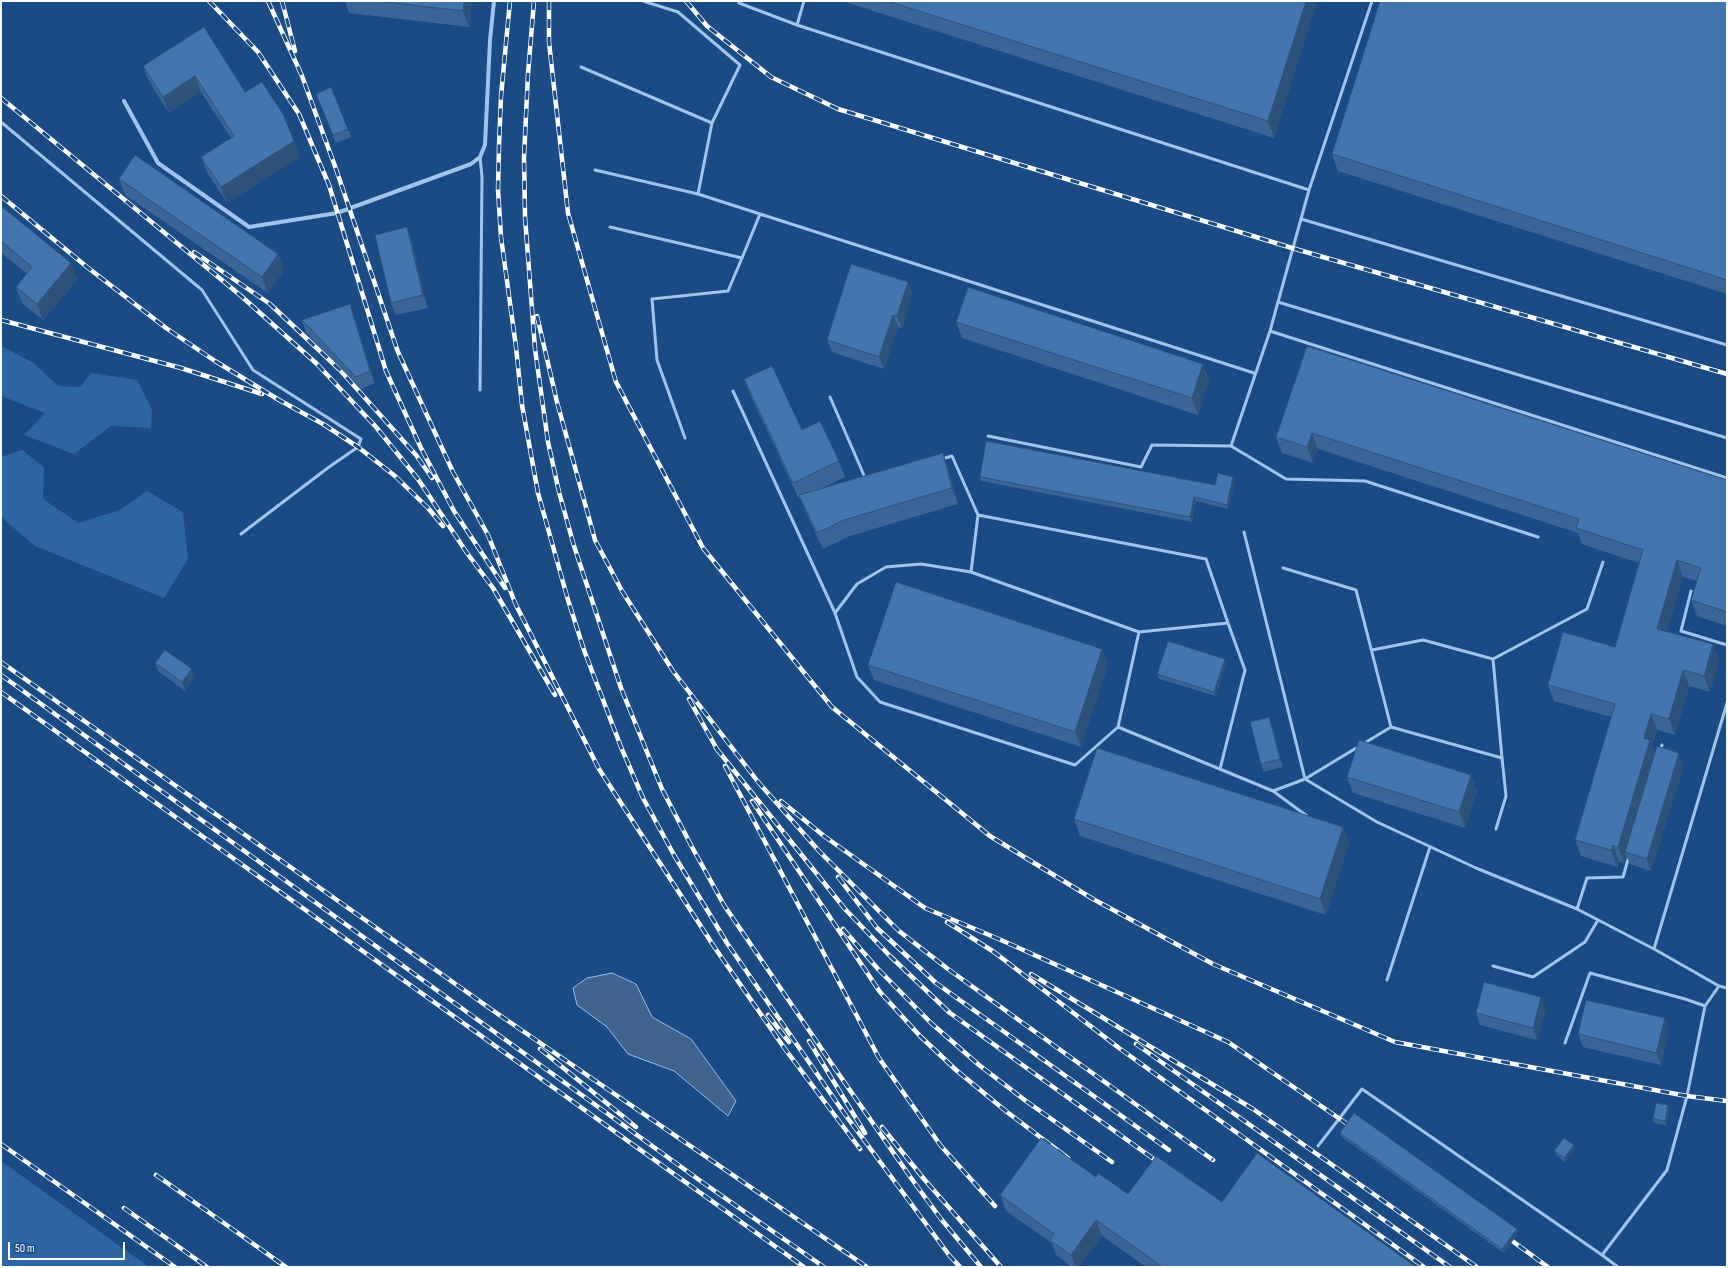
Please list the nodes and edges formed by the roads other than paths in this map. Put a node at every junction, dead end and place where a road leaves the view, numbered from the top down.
1 (494, 1) edge
2 (643, 1) edge
3 (738, 1) edge
4 (804, 1) edge
5 (1372, 1) edge
6 (797, 25) junction
7 (581, 67) dead end
8 (124, 101) dead end
9 (1, 122) edge
10 (712, 123) junction
11 (480, 157) junction
12 (595, 170) dead end
13 (1309, 190) junction
14 (698, 194) junction
15 (760, 214) junction
16 (1301, 218) junction
17 (610, 227) dead end
18 (742, 258) junction
19 (1278, 302) junction
20 (1270, 331) junction
21 (1727, 345) edge
22 (1254, 373) junction
23 (480, 390) dead end
24 (733, 391) dead end
25 (830, 397) dead end
26 (988, 436) dead end
27 (685, 438) dead end
28 (1727, 438) edge
29 (1231, 446) junction
30 (938, 461) edge
31 (1727, 478) edge
32 (867, 483) edge
33 (978, 515) junction
34 (1244, 532) dead end
35 (241, 534) dead end
36 (1538, 537) dead end
37 (1603, 562) dead end
38 (1283, 568) dead end
39 (971, 572) junction
40 (1691, 591) dead end
41 (835, 613) junction
42 (1228, 623) junction
43 (1139, 632) junction
44 (1727, 645) edge
45 (1372, 650) junction
46 (1493, 659) junction
47 (1727, 703) edge
48 (1118, 727) junction
49 (1391, 727) junction
50 (1662, 745) dead end
51 (1660, 752) edge
52 (1502, 758) junction
53 (1220, 769) junction
54 (1305, 779) junction
55 (1273, 791) junction
56 (1309, 818) edge
57 (1496, 829) dead end
58 (1430, 847) junction
59 (1630, 855) edge
60 (1577, 909) junction
61 (1598, 920) junction
62 (1654, 949) junction
63 (1493, 966) dead end
64 (1387, 980) dead end
65 (1719, 986) junction
66 (1727, 988) edge
67 (1705, 1006) junction
68 (1565, 1043) dead end
69 (1318, 1146) dead end
70 (1602, 1255) junction
71 (1618, 1267) edge

1 - 11 street
2 - 10 lane
3 - 6 lane
4 - 6 lane
5 - 13 lane
6 - 13 lane
7 - 10 lane
8 - 11 street
9 - 35 lane
10 - 14 lane
11 - 23 lane
12 - 14 lane
13 - 16 lane
14 - 15 lane
15 - 18 lane
15 - 22 lane
16 - 19 lane
16 - 21 lane
17 - 18 lane
18 - 27 lane
19 - 20 lane
19 - 28 lane
20 - 22 lane
20 - 31 lane
22 - 29 lane
24 - 41 lane
25 - 32 lane
26 - 29 lane
29 - 36 lane
30 - 33 lane
33 - 39 lane
33 - 42 lane
34 - 54 lane
37 - 46 lane
38 - 45 lane
39 - 41 lane
39 - 43 lane
40 - 44 lane
41 - 48 lane
42 - 43 lane
42 - 53 lane
43 - 48 lane
45 - 46 lane
45 - 49 lane
46 - 52 lane
47 - 62 lane
48 - 53 lane
49 - 52 lane
49 - 54 lane
50 - 51 lane
52 - 57 lane
53 - 55 lane
54 - 55 lane
54 - 58 lane
55 - 56 lane
58 - 60 lane
58 - 64 lane
59 - 60 lane
60 - 61 lane
61 - 62 lane
61 - 63 lane
62 - 65 lane
65 - 66 lane
65 - 67 lane
67 - 68 lane
67 - 70 lane
69 - 70 lane
70 - 71 lane

